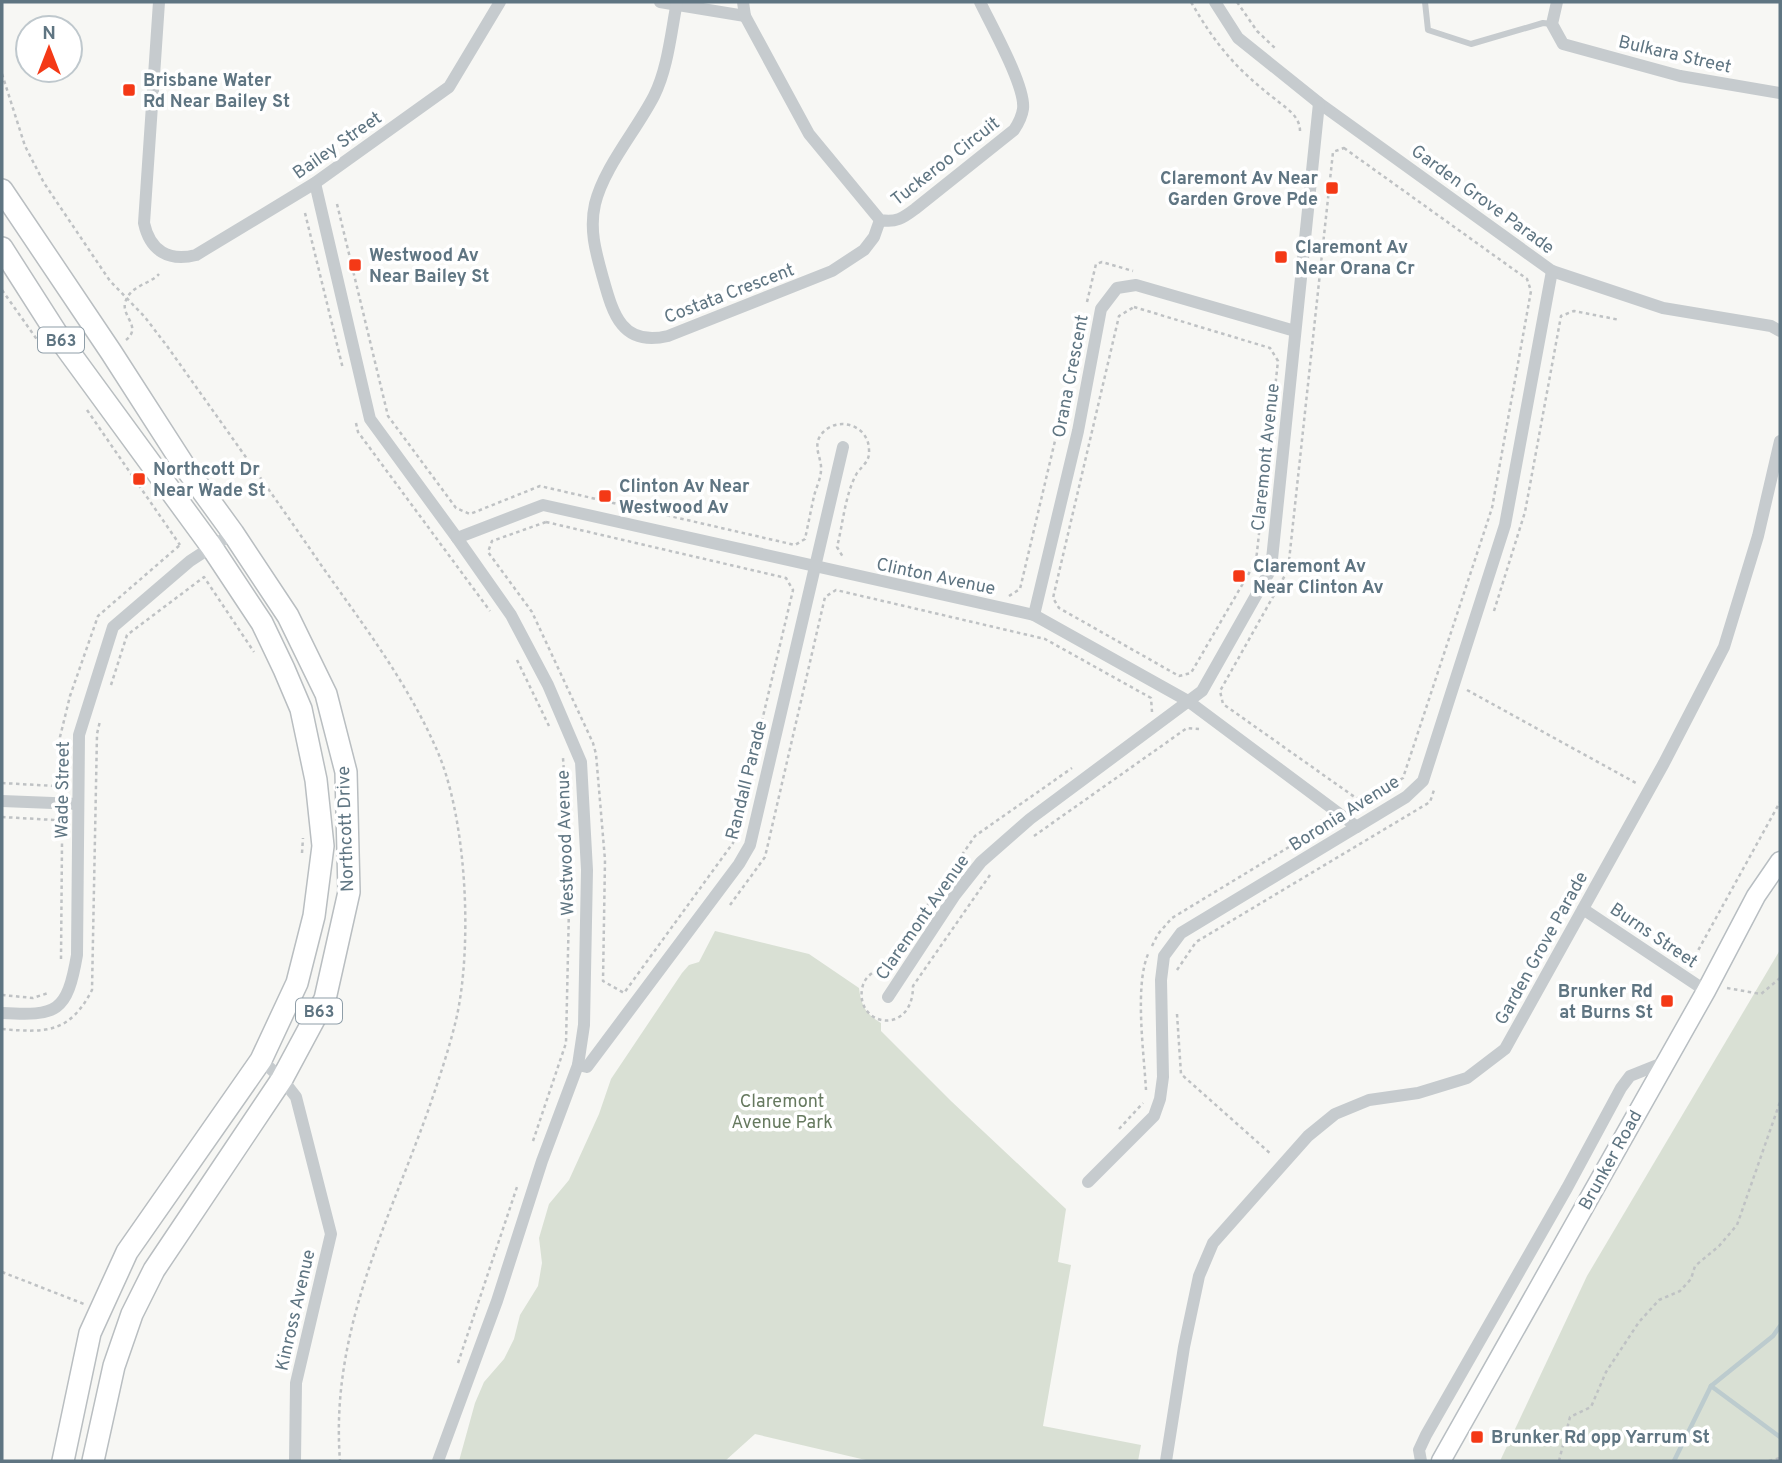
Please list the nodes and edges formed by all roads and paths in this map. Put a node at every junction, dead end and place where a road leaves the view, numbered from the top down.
1 (159, 2) edge
2 (500, 2) edge
3 (660, 2) edge
4 (743, 2) edge
5 (980, 2) edge
6 (1191, 2) edge
7 (1215, 2) edge
8 (1237, 2) edge
9 (1425, 2) edge
10 (1557, 2) edge
11 (676, 3) edge
12 (745, 16) junction
13 (1552, 24) junction
14 (1276, 49) dead end
15 (2, 74) edge
16 (1780, 93) edge
17 (1319, 103) junction
18 (1300, 141) dead end
19 (315, 183) junction
20 (2, 190) edge
21 (338, 204) dead end
22 (305, 213) dead end
23 (880, 220) junction
24 (2, 248) edge
25 (1135, 271) dead end
26 (1552, 271) junction
27 (159, 274) dead end
28 (2, 290) edge
29 (127, 299) junction
30 (1620, 320) dead end
31 (1295, 331) junction
32 (1780, 331) edge
33 (124, 341) dead end
34 (43, 348) dead end
35 (1278, 361) joint
36 (345, 381) dead end
37 (81, 402) dead end
38 (355, 419) dead end
39 (1780, 441) edge
40 (843, 447) dead end
41 (233, 533) junction
42 (457, 538) junction
43 (211, 546) junction
44 (184, 551) dead end
45 (843, 557) dead end
46 (813, 566) junction
47 (1288, 570) joint
48 (198, 572) dead end
49 (202, 578) junction
50 (1008, 597) dead end
51 (1034, 615) junction
52 (495, 618) dead end
53 (1491, 618) dead end
54 (515, 654) dead end
55 (258, 660) dead end
56 (1471, 680) dead end
57 (109, 692) dead end
58 (1188, 701) junction
59 (102, 711) dead end
60 (1152, 713) dead end
61 (550, 729) dead end
62 (1201, 729) dead end
63 (562, 754) dead end
64 (1074, 767) dead end
65 (1434, 789) dead end
66 (1649, 790) junction
67 (2, 801) edge
68 (1780, 802) edge
69 (78, 804) junction
70 (1322, 816) dead end
71 (2, 817) edge
72 (1357, 827) junction
73 (303, 832) dead end
74 (1024, 843) dead end
75 (302, 853) dead end
76 (1780, 860) edge
77 (994, 869) dead end
78 (730, 905) dead end
79 (1583, 909) junction
80 (1695, 956) dead end
81 (61, 960) dead end
82 (603, 968) joint
83 (1175, 974) dead end
84 (1780, 978) edge
85 (54, 988) dead end
86 (1706, 991) junction
87 (2, 995) edge
88 (888, 997) dead end
89 (1177, 1012) dead end
90 (2, 1013) edge
91 (2, 1029) edge
92 (261, 1060) junction
93 (1665, 1062) junction
94 (578, 1065) junction
95 (282, 1079) junction
96 (1780, 1102) edge
97 (1120, 1129) dead end
98 (533, 1140) dead end
99 (1283, 1164) junction
100 (520, 1179) dead end
101 (1088, 1182) dead end
102 (2, 1272) edge
103 (89, 1295) dead end
104 (85, 1304) junction
105 (84, 1309) dead end
106 (456, 1367) dead end
107 (1780, 1458) edge
108 (63, 1461) edge
109 (93, 1461) edge
110 (295, 1461) edge
111 (340, 1461) edge
112 (438, 1461) edge
113 (1166, 1461) edge
114 (1421, 1461) edge
115 (1441, 1461) edge
116 (1559, 1461) edge
117 (1769, 1461) edge

1 - 19 street, Bailey Street
2 - 19 street, Bailey Street
3 - 11 street
4 - 12 street, Tuckeroo Circuit
5 - 23 street, Tuckeroo Circuit
6 - 18 path
7 - 17 street, Garden Grove Parade
8 - 14 path
9 - 13 lane
10 - 13 street
11 - 12 street
11 - 23 street, Costata Crescent
12 - 23 street, Tuckeroo Circuit
13 - 16 street, Bulkara Street
15 - 29 path
17 - 26 street, Garden Grove Parade
17 - 31 street, Claremont Avenue
19 - 42 street, Westwood Avenue
20 - 41 main road, Northcott Drive / B63
21 - 45 path
22 - 36 path
24 - 43 main road, Northcott Drive / B63
25 - 50 path
26 - 32 street, Garden Grove Parade
26 - 72 street, Boronia Avenue
27 - 29 path
28 - 34 path
29 - 33 path
29 - 111 path
30 - 53 path
31 - 51 street, Orana Crescent
31 - 58 street, Claremont Avenue
35 - 35 path
37 - 44 path
38 - 52 path
39 - 66 street, Garden Grove Parade
40 - 46 street, Randall Parade
41 - 43 street, Wade Street
41 - 95 main road, Northcott Drive / B63
42 - 46 street, Clinton Avenue
42 - 94 street, Westwood Avenue
43 - 69 street, Wade Street
43 - 92 main road, Northcott Drive / B63
46 - 51 street, Clinton Avenue
46 - 94 street, Randall Parade
47 - 47 path
48 - 49 path
49 - 55 path
49 - 57 path
51 - 58 street, Clinton Avenue
54 - 61 path
56 - 66 path
58 - 72 street, Clinton Avenue
58 - 88 street, Claremont Avenue
59 - 91 path
60 - 78 path
62 - 74 path
63 - 98 path
64 - 77 path
65 - 83 path
66 - 79 street, Garden Grove Parade
67 - 69 street
68 - 80 path
69 - 90 street, Wade Street
70 - 97 path
71 - 81 path
72 - 101 street, Boronia Avenue
73 - 75 path
76 - 86 main road, Brunker Road
79 - 86 street, Burns Street
79 - 99 street, Garden Grove Parade
82 - 82 path
84 - 86 path
85 - 87 path
86 - 93 main road, Brunker Road
89 - 99 path
92 - 95 street, Kinross Avenue
92 - 108 main road, Northcott Drive / B63
93 - 114 street
93 - 115 main road, Brunker Road
94 - 112 street, Westwood Avenue
95 - 109 main road, Northcott Drive / B63
95 - 110 street, Kinross Avenue
96 - 116 path
99 - 113 street, Garden Grove Parade
100 - 106 path
102 - 104 path
103 - 104 path
104 - 105 path
107 - 117 path

